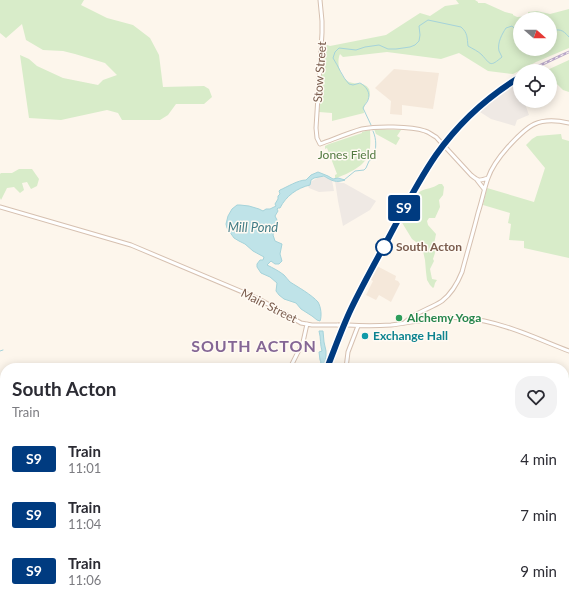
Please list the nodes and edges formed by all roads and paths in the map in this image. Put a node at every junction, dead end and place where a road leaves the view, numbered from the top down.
1 (320, 0) edge
2 (569, 122) edge
3 (488, 178) junction
4 (477, 180) junction
5 (485, 189) junction
6 (0, 207) edge
7 (404, 323) junction
8 (307, 324) junction
9 (358, 326) junction
10 (569, 351) edge
11 (293, 363) edge
12 (347, 363) edge

1 - 4 street, Stow Street
2 - 3 street
3 - 4 street
3 - 5 street
4 - 5 street
5 - 7 street
6 - 8 street, Main Street
7 - 9 street, Main Street
7 - 10 street, Main Street
8 - 9 street, Main Street, bridge
8 - 11 street
9 - 12 street

